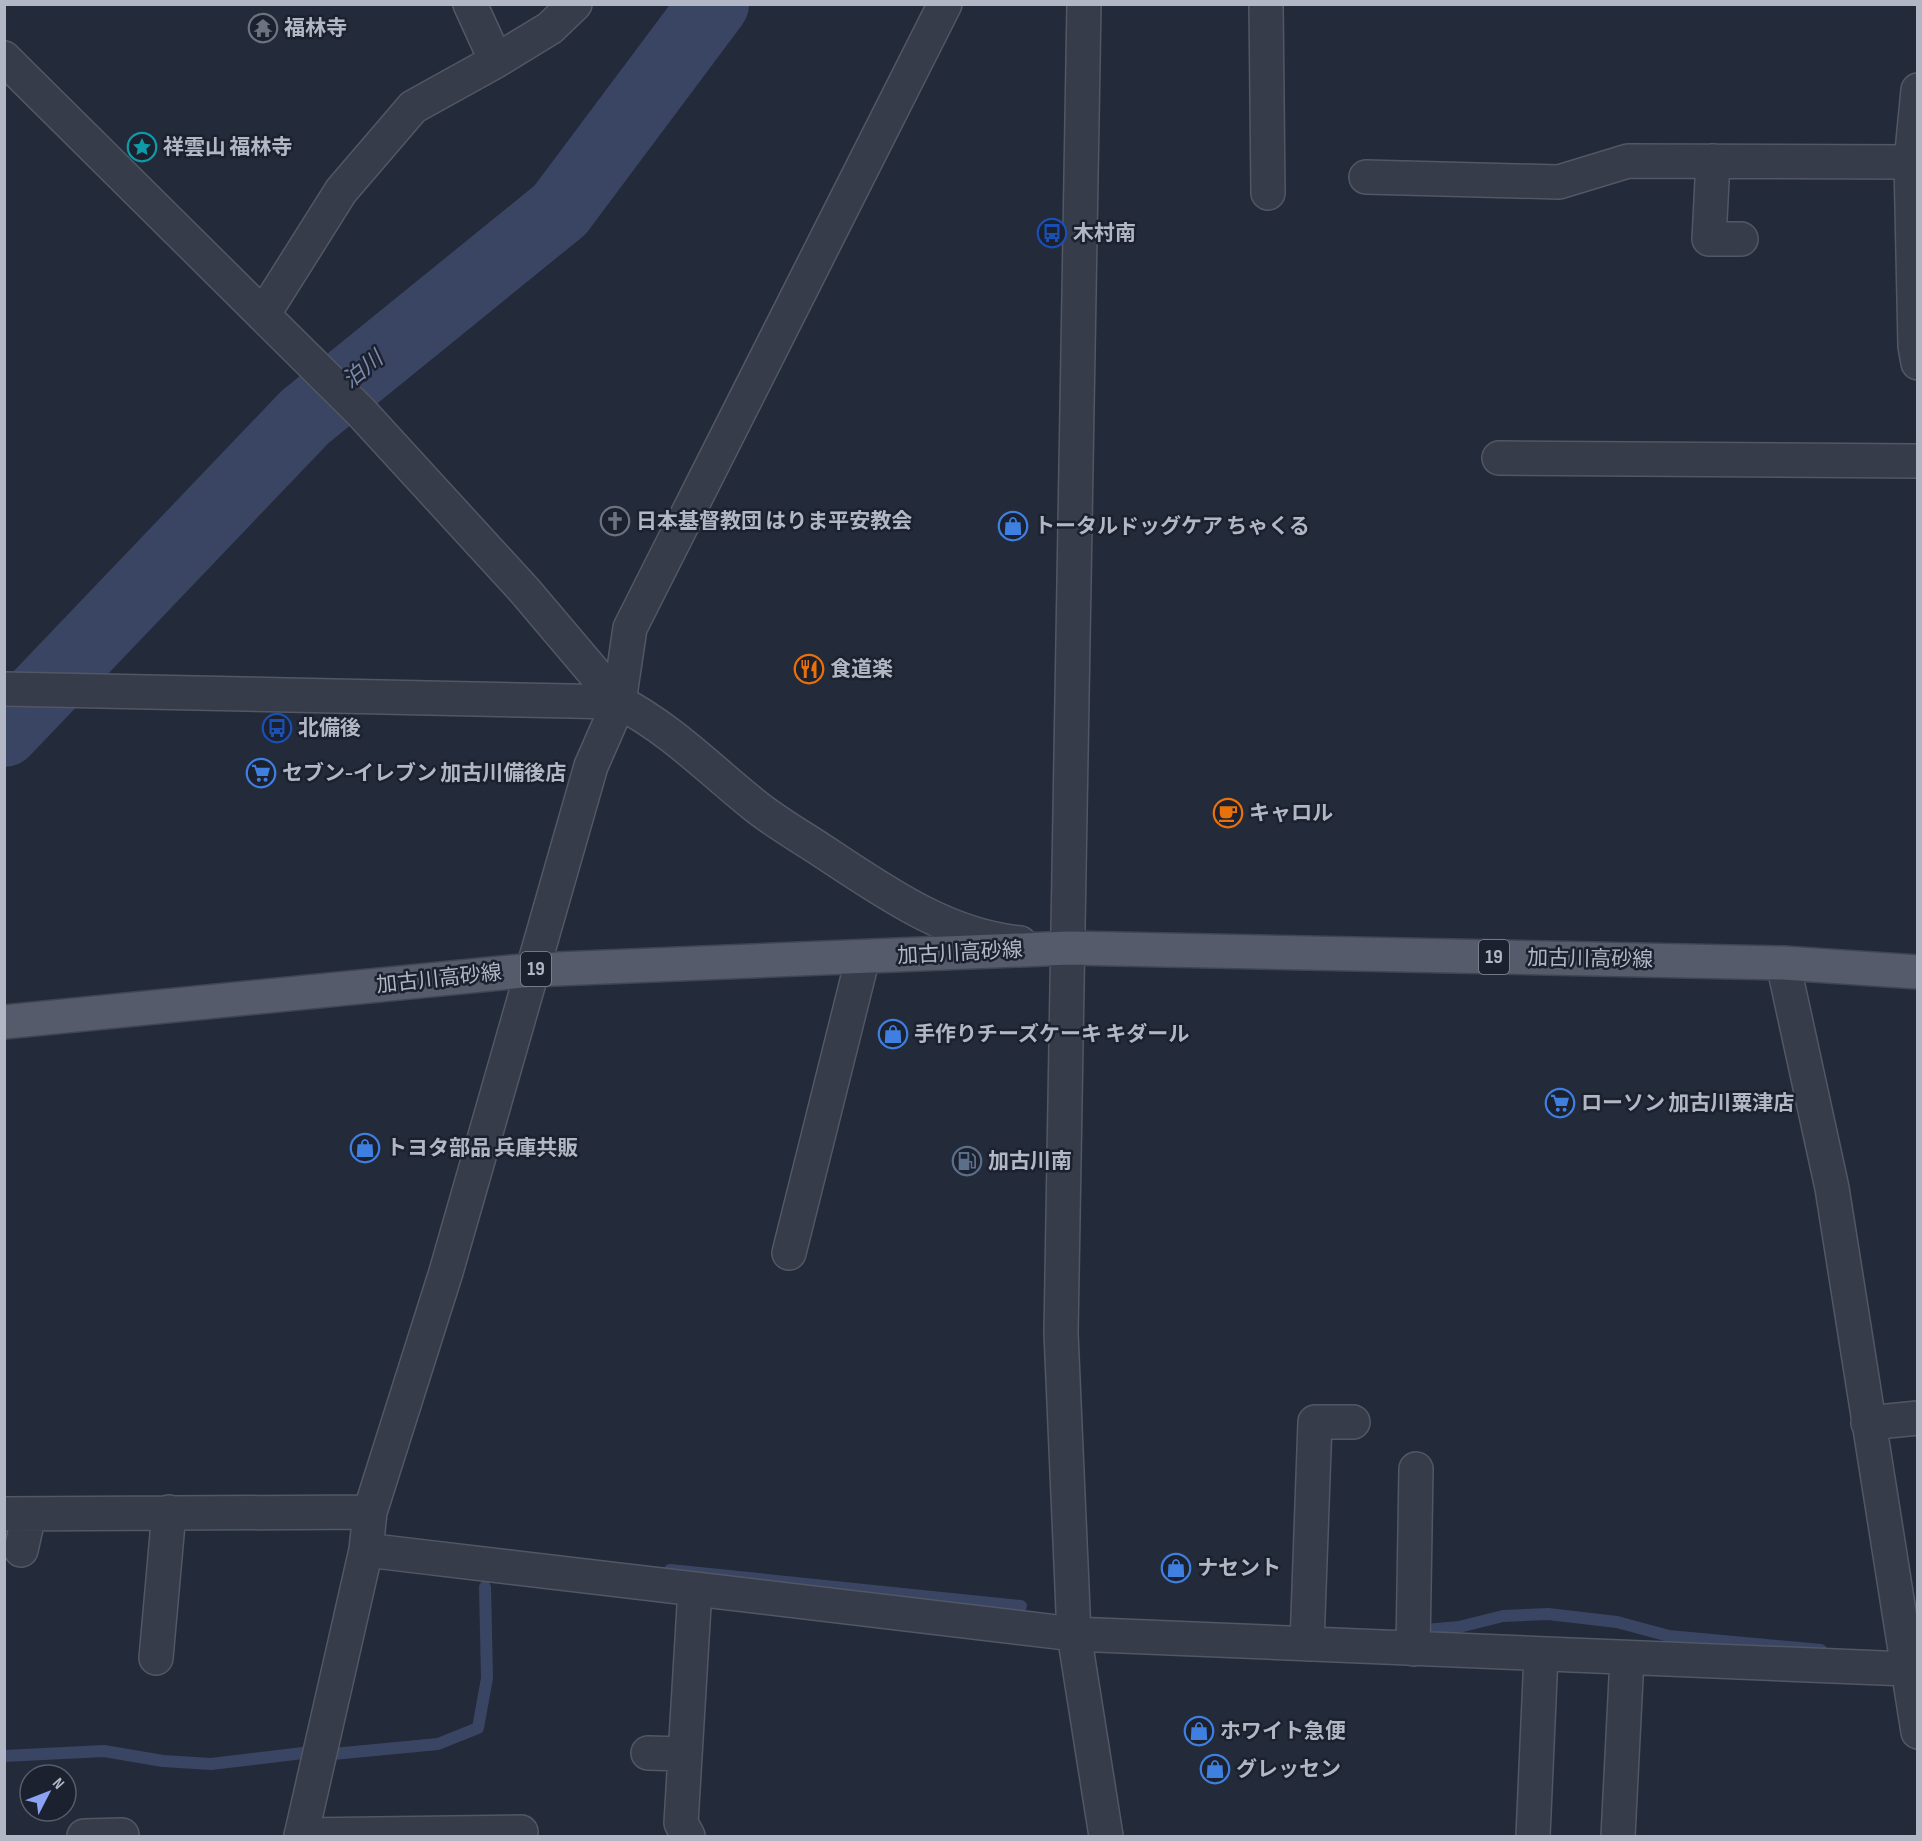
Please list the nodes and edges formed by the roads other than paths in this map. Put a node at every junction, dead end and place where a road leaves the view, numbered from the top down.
1 (470, 4) edge
2 (575, 4) edge
3 (945, 4) edge
4 (1084, 4) edge
5 (1266, 4) edge
6 (4, 58) edge
7 (496, 61) junction
8 (1917, 90) edge
9 (1713, 161) junction
10 (1911, 162) junction
11 (1366, 177) dead end
12 (1268, 193) dead end
13 (1915, 231) edge
14 (1741, 239) dead end
15 (263, 315) junction
16 (1917, 363) edge
17 (1499, 458) dead end
18 (1917, 460) edge
19 (4, 689) edge
20 (619, 702) junction
21 (1069, 948) junction
22 (863, 957) junction
23 (1783, 963) junction
24 (532, 970) junction
25 (1917, 972) edge
26 (4, 1022) edge
27 (789, 1253) dead end
28 (1917, 1418) edge
29 (1353, 1422) dead end
30 (1868, 1423) junction
31 (1416, 1469) dead end
32 (170, 1512) junction
33 (370, 1512) junction
34 (17, 1515) edge
35 (21, 1550) dead end
36 (366, 1550) junction
37 (1905, 1579) edge
38 (695, 1590) junction
39 (1307, 1633) junction
40 (1074, 1634) junction
41 (1413, 1649) junction
42 (1541, 1655) junction
43 (156, 1658) dead end
44 (1627, 1658) junction
45 (1906, 1670) junction
46 (1917, 1732) edge
47 (648, 1753) dead end
48 (685, 1754) junction
49 (521, 1832) dead end
50 (122, 1835) edge
51 (84, 1836) edge
52 (301, 1836) edge
53 (688, 1836) edge
54 (1106, 1836) edge
55 (1533, 1836) edge
56 (1618, 1836) edge

1 - 7 street
2 - 7 street
3 - 20 street
4 - 21 street
5 - 12 street
6 - 15 street
7 - 15 street
8 - 10 street
9 - 10 street
9 - 11 street
9 - 14 street
10 - 13 street
13 - 16 street
15 - 20 street
17 - 18 street
19 - 20 street
20 - 21 street
20 - 24 street
21 - 22 main road, 加古川高砂線 / 19
21 - 23 main road, 加古川高砂線 / 19
21 - 40 street
22 - 24 main road, 加古川高砂線 / 19
22 - 27 street
23 - 25 main road, 加古川高砂線 / 19
23 - 30 street
24 - 26 main road, 加古川高砂線 / 19
24 - 33 street
28 - 30 street
29 - 39 street
30 - 37 street
31 - 41 street
32 - 33 street
32 - 34 street
32 - 43 street
33 - 36 street
34 - 35 street
36 - 38 street
36 - 52 street
37 - 45 street
38 - 40 street
38 - 48 street
39 - 40 street
39 - 41 street
40 - 54 street
41 - 42 street
42 - 44 street
42 - 55 street
44 - 45 street
44 - 56 street
45 - 46 street
47 - 48 street
48 - 53 street
49 - 52 street
50 - 51 street

